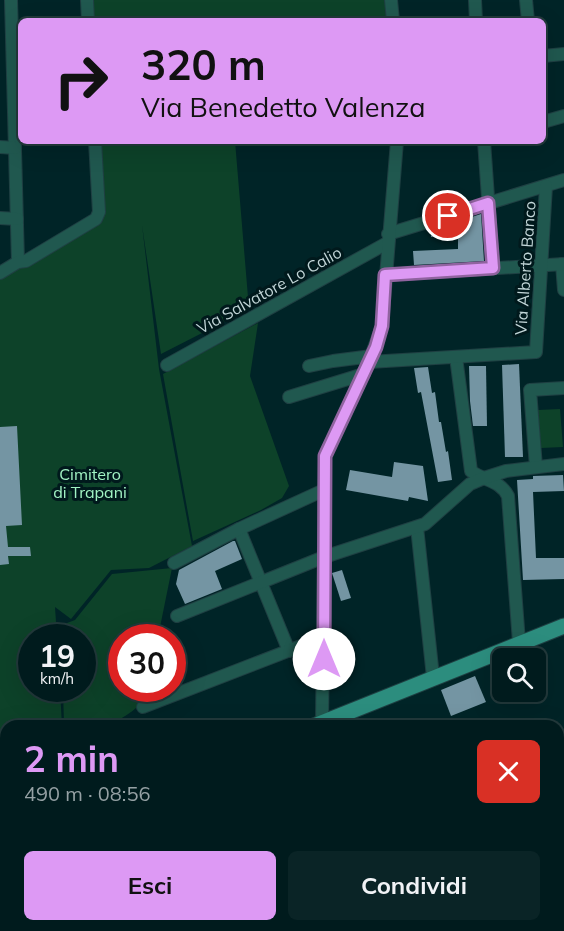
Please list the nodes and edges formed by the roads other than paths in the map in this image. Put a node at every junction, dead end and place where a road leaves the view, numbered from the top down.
1 (11, 0) edge
2 (87, 0) edge
3 (392, 0) edge
4 (475, 0) edge
5 (526, 0) edge
6 (88, 18) edge
7 (393, 18) edge
8 (476, 18) edge
9 (528, 18) edge
10 (6, 26) edge
11 (564, 54) edge
12 (546, 56) edge
13 (0, 75) edge
14 (13, 80) junction
15 (564, 116) edge
16 (546, 121) edge
17 (95, 144) edge
18 (397, 144) edge
19 (484, 144) edge
20 (0, 147) edge
21 (15, 148) junction
22 (564, 180) edge
23 (546, 186) junction
24 (488, 203) junction
25 (0, 218) edge
26 (17, 219) junction
27 (388, 239) junction
28 (18, 262) junction
29 (563, 264) edge
30 (542, 265) junction
31 (493, 268) junction
32 (0, 273) edge
33 (385, 275) junction
34 (564, 290) edge
35 (456, 357) junction
36 (371, 359) junction
37 (166, 365) dead end
38 (309, 366) dead end
39 (364, 374) junction
40 (564, 388) edge
41 (289, 397) dead end
42 (564, 464) edge
43 (531, 467) junction
44 (484, 478) junction
45 (324, 490) junction
46 (417, 527) junction
47 (239, 529) junction
48 (324, 557) junction
49 (174, 563) dead end
50 (261, 582) junction
51 (177, 616) dead end
52 (564, 626) edge
53 (324, 638) junction
54 (519, 642) junction
55 (289, 651) junction
56 (433, 677) junction
57 (143, 707) dead end
58 (320, 720) edge
59 (332, 720) edge

1 - 10 street
2 - 6 street
3 - 7 street
4 - 8 street
5 - 9 street
10 - 14 street
11 - 12 street
13 - 14 street
14 - 21 street
15 - 16 street
17 - 28 street
18 - 27 street
19 - 24 street
20 - 21 street
21 - 26 street
22 - 23 street, Via Salvatore Lo Calio
23 - 24 street, Via Salvatore Lo Calio
23 - 30 street, Via Alberto Banco
24 - 27 street, Via Salvatore Lo Calio
24 - 31 street
25 - 26 street
26 - 28 street
27 - 33 street
27 - 37 street, Via Salvatore Lo Calio
28 - 32 street
29 - 30 street
29 - 34 street
30 - 31 street
30 - 35 street, Via Alberto Banco
31 - 33 street
33 - 36 street
35 - 36 street
35 - 44 street
36 - 38 street
36 - 39 street
39 - 41 street
39 - 45 street
40 - 43 street
42 - 43 street
43 - 44 street
44 - 46 street
44 - 54 street
45 - 47 street
45 - 48 street
46 - 48 street
46 - 56 street
47 - 49 street
47 - 50 street
48 - 50 street
48 - 53 street
50 - 51 street
50 - 55 street
52 - 54 main road
53 - 55 street
53 - 58 street
54 - 56 main road
55 - 57 street
56 - 59 main road

